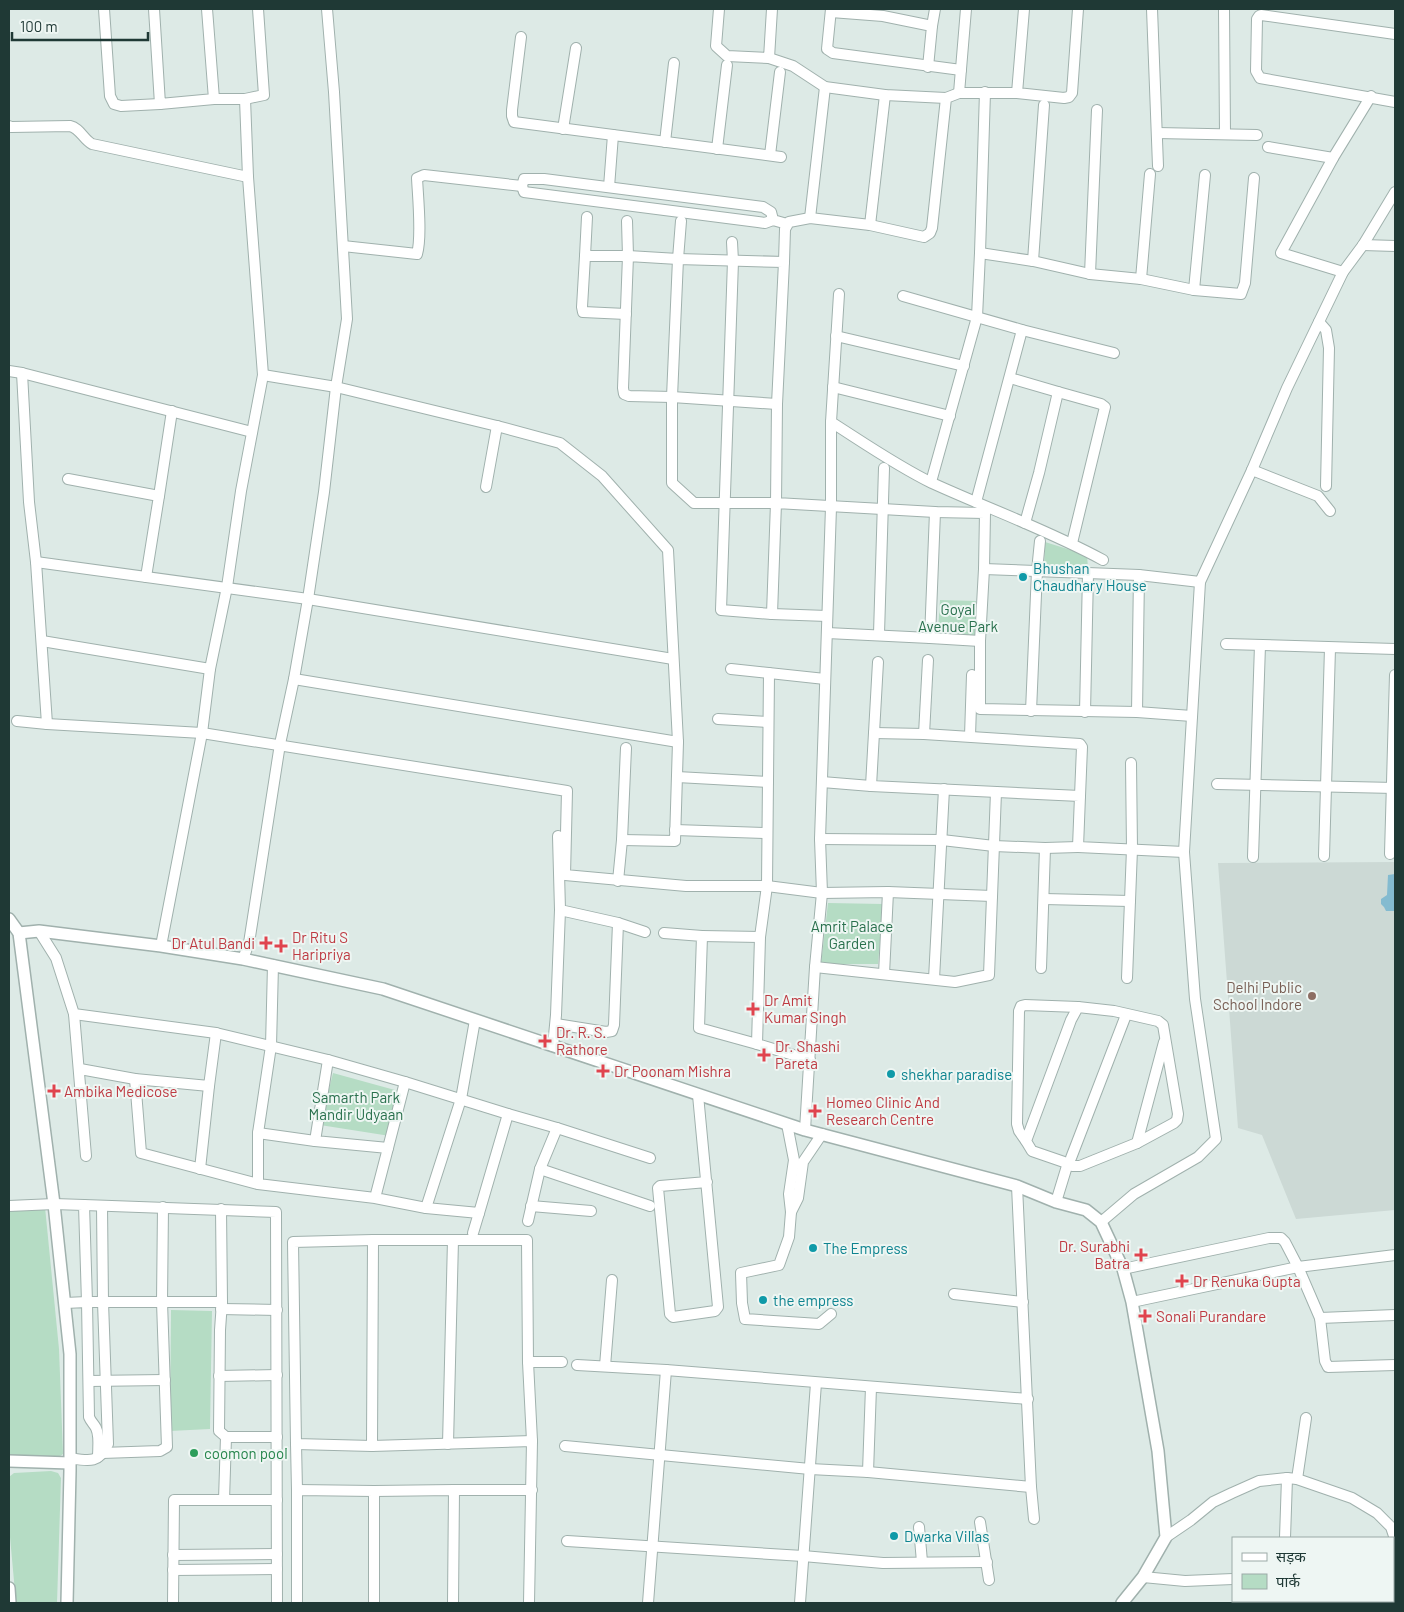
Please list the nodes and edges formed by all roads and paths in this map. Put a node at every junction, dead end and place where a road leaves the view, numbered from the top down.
1 (104, 9) edge
2 (154, 9) edge
3 (207, 9) edge
4 (258, 9) edge
5 (327, 9) edge
6 (719, 9) edge
7 (772, 9) edge
8 (935, 9) edge
9 (966, 9) edge
10 (1024, 9) edge
11 (1078, 9) edge
12 (1152, 9) edge
13 (1224, 9) edge
14 (831, 10) edge
15 (883, 12) edge
16 (932, 26) junction
17 (1395, 34) edge
18 (521, 37) dead end
19 (576, 48) dead end
20 (769, 58) junction
21 (674, 62) dead end
22 (727, 65) dead end
23 (928, 66) junction
24 (962, 70) junction
25 (780, 72) dead end
26 (825, 87) junction
27 (985, 92) junction
28 (959, 93) junction
29 (1017, 93) junction
30 (884, 95) junction
31 (1371, 96) junction
32 (946, 98) junction
33 (214, 99) junction
34 (244, 99) junction
35 (1395, 102) edge
36 (160, 104) junction
37 (1044, 105) dead end
38 (1097, 110) dead end
39 (9, 126) edge
40 (563, 129) junction
41 (1157, 133) junction
42 (1225, 134) junction
43 (613, 135) junction
44 (1257, 135) dead end
45 (666, 142) junction
46 (1268, 147) dead end
47 (717, 149) junction
48 (770, 155) junction
49 (781, 157) dead end
50 (1333, 158) junction
51 (1158, 166) dead end
52 (1150, 174) dead end
53 (1205, 175) dead end
54 (248, 177) junction
55 (1254, 178) dead end
56 (522, 186) junction
57 (609, 187) junction
58 (1395, 192) edge
59 (587, 217) dead end
60 (810, 218) junction
61 (773, 220) junction
62 (627, 221) dead end
63 (681, 221) dead end
64 (787, 224) junction
65 (870, 225) junction
66 (732, 242) dead end
67 (1363, 245) junction
68 (343, 246) junction
69 (1395, 246) edge
70 (980, 253) junction
71 (586, 256) junction
72 (628, 256) junction
73 (678, 259) junction
74 (1033, 261) junction
75 (733, 262) junction
76 (784, 262) junction
77 (1343, 272) junction
78 (1090, 274) junction
79 (1141, 279) junction
80 (1194, 290) junction
81 (839, 294) dead end
82 (903, 296) dead end
83 (626, 314) junction
84 (977, 317) junction
85 (1319, 322) junction
86 (1022, 330) junction
87 (836, 336) junction
88 (1114, 353) dead end
89 (964, 366) junction
90 (9, 370) edge
91 (22, 373) junction
92 (263, 375) junction
93 (1010, 378) junction
94 (336, 387) junction
95 (833, 387) junction
96 (1058, 392) junction
97 (672, 397) junction
98 (728, 400) junction
99 (777, 404) junction
100 (172, 411) junction
101 (950, 416) junction
102 (831, 422) junction
103 (497, 426) junction
104 (252, 432) junction
105 (884, 468) dead end
106 (1252, 470) junction
107 (68, 479) dead end
108 (931, 482) junction
109 (1326, 486) dead end
110 (486, 487) dead end
111 (159, 496) junction
112 (976, 502) junction
113 (776, 503) junction
114 (725, 504) junction
115 (831, 507) junction
116 (882, 509) junction
117 (1330, 511) dead end
118 (935, 512) junction
119 (1025, 523) junction
120 (1040, 541) dead end
121 (1072, 544) junction
122 (1103, 560) dead end
123 (36, 562) junction
124 (984, 569) junction
125 (1037, 571) junction
126 (1088, 574) junction
127 (1139, 575) junction
128 (146, 576) junction
129 (1200, 582) junction
130 (227, 587) junction
131 (308, 599) junction
132 (772, 614) junction
133 (827, 616) junction
134 (827, 633) junction
135 (880, 634) junction
136 (930, 638) junction
137 (42, 641) junction
138 (980, 641) junction
139 (1226, 644) dead end
140 (1260, 645) junction
141 (1330, 648) junction
142 (1395, 649) edge
143 (673, 659) junction
144 (928, 660) dead end
145 (878, 662) dead end
146 (210, 669) junction
147 (730, 669) dead end
148 (769, 673) junction
149 (972, 675) dead end
150 (1395, 675) edge
151 (294, 679) junction
152 (825, 679) junction
153 (1032, 711) junction
154 (1085, 712) junction
155 (1137, 712) junction
156 (1192, 716) junction
157 (718, 719) dead end
158 (17, 720) dead end
159 (768, 722) junction
160 (47, 724) junction
161 (202, 732) junction
162 (874, 733) junction
163 (924, 734) junction
164 (970, 736) junction
165 (678, 742) junction
166 (280, 744) junction
167 (626, 748) dead end
168 (1131, 763) dead end
169 (676, 777) junction
170 (768, 782) junction
171 (822, 782) junction
172 (1217, 784) dead end
173 (1256, 784) junction
174 (871, 786) junction
175 (1326, 786) junction
176 (1394, 788) edge
177 (944, 790) junction
178 (996, 792) junction
179 (1080, 796) junction
180 (675, 830) junction
181 (767, 833) junction
182 (558, 836) dead end
183 (820, 839) junction
184 (622, 840) junction
185 (942, 840) junction
186 (994, 846) junction
187 (1078, 847) junction
188 (1045, 848) junction
189 (1132, 849) junction
190 (1184, 852) junction
191 (1390, 854) dead end
192 (1324, 856) dead end
193 (1253, 858) dead end
194 (618, 881) junction
195 (767, 886) junction
196 (888, 892) junction
197 (822, 893) junction
198 (940, 894) junction
199 (992, 896) junction
200 (1044, 899) junction
201 (1130, 901) junction
202 (560, 910) junction
203 (618, 923) junction
204 (12, 926) edge
205 (39, 931) junction
206 (645, 932) dead end
207 (664, 934) dead end
208 (702, 936) junction
209 (760, 937) junction
210 (161, 946) junction
211 (243, 959) junction
212 (273, 966) junction
213 (814, 967) junction
214 (1041, 968) dead end
215 (884, 974) junction
216 (1128, 978) dead end
217 (934, 980) junction
218 (1078, 1007) junction
219 (74, 1014) junction
220 (1126, 1015) junction
221 (475, 1020) junction
222 (556, 1024) junction
223 (216, 1033) junction
224 (1165, 1038) junction
225 (757, 1044) junction
226 (272, 1046) junction
227 (553, 1046) junction
228 (328, 1060) junction
229 (810, 1060) junction
230 (80, 1070) junction
231 (135, 1079) junction
232 (405, 1082) junction
233 (209, 1086) junction
234 (698, 1095) junction
235 (461, 1099) junction
236 (508, 1114) junction
237 (787, 1124) junction
238 (557, 1128) junction
239 (805, 1130) junction
240 (258, 1133) junction
241 (822, 1134) junction
242 (314, 1141) junction
243 (1026, 1141) junction
244 (1137, 1143) junction
245 (388, 1148) junction
246 (86, 1156) dead end
247 (650, 1158) dead end
248 (799, 1161) junction
249 (1068, 1163) junction
250 (200, 1169) junction
251 (540, 1169) junction
252 (707, 1182) junction
253 (258, 1184) junction
254 (1017, 1186) junction
255 (375, 1198) junction
256 (1056, 1202) junction
257 (54, 1204) junction
258 (84, 1205) junction
259 (9, 1206) edge
260 (102, 1206) junction
261 (531, 1206) junction
262 (650, 1206) dead end
263 (163, 1207) junction
264 (426, 1208) junction
265 (220, 1209) junction
266 (591, 1211) dead end
267 (479, 1213) junction
268 (528, 1221) dead end
269 (1101, 1222) junction
270 (473, 1233) dead end
271 (373, 1240) junction
272 (453, 1240) junction
273 (1395, 1255) edge
274 (1298, 1267) junction
275 (1123, 1268) junction
276 (612, 1280) dead end
277 (954, 1294) dead end
278 (87, 1302) junction
279 (102, 1302) junction
280 (162, 1302) junction
281 (1023, 1302) junction
282 (1132, 1302) junction
283 (65, 1303) junction
284 (221, 1306) junction
285 (277, 1310) junction
286 (831, 1314) dead end
287 (1395, 1315) edge
288 (1320, 1318) junction
289 (528, 1362) junction
290 (562, 1362) dead end
291 (577, 1364) dead end
292 (1395, 1365) edge
293 (605, 1366) junction
294 (666, 1370) junction
295 (277, 1375) junction
296 (219, 1376) junction
297 (165, 1380) junction
298 (105, 1381) junction
299 (89, 1382) junction
300 (816, 1382) junction
301 (871, 1387) junction
302 (1028, 1399) junction
303 (1306, 1418) dead end
304 (226, 1437) junction
305 (277, 1437) junction
306 (532, 1441) junction
307 (296, 1444) junction
308 (448, 1444) junction
309 (372, 1446) junction
310 (565, 1446) dead end
311 (660, 1454) junction
312 (100, 1455) junction
313 (70, 1460) junction
314 (9, 1461) edge
315 (810, 1469) junction
316 (868, 1472) junction
317 (1292, 1479) junction
318 (1031, 1487) junction
319 (297, 1490) junction
320 (454, 1490) junction
321 (532, 1490) junction
322 (374, 1491) junction
323 (224, 1500) junction
324 (277, 1500) junction
325 (1034, 1518) dead end
326 (980, 1522) dead end
327 (919, 1526) dead end
328 (1166, 1536) junction
329 (1285, 1537) edge
330 (567, 1541) dead end
331 (653, 1547) junction
332 (277, 1554) junction
333 (173, 1555) junction
334 (802, 1556) junction
335 (1394, 1559) edge
336 (922, 1562) junction
337 (987, 1562) junction
338 (277, 1569) junction
339 (173, 1570) junction
340 (1143, 1577) junction
341 (1232, 1579) edge
342 (989, 1580) dead end
343 (9, 1588) edge
344 (10, 1603) edge
345 (67, 1603) edge
346 (173, 1603) edge
347 (277, 1603) edge
348 (298, 1603) edge
349 (374, 1603) edge
350 (453, 1603) edge
351 (529, 1603) edge
352 (648, 1603) edge
353 (800, 1603) edge
354 (1122, 1603) edge
355 (1130, 1603) edge

1 - 36 street
2 - 36 street
3 - 33 street
4 - 34 street
5 - 68 street
6 - 20 street
7 - 20 street
8 - 16 street
9 - 24 street
10 - 29 street
11 - 29 street
12 - 41 street
13 - 42 street
14 - 15 street
14 - 23 street
15 - 16 street
16 - 23 street
17 - 31 street
18 - 40 street
19 - 40 street
20 - 26 street
21 - 45 street
22 - 47 street
23 - 24 street
24 - 28 street
25 - 48 street
26 - 30 street
26 - 60 street
27 - 28 street
27 - 29 street
27 - 70 street
28 - 32 street
30 - 32 street
30 - 65 street
31 - 35 street
31 - 50 street
32 - 65 street
33 - 34 street
33 - 36 street
34 - 54 street
37 - 74 street
38 - 78 street
39 - 54 street
40 - 43 street
41 - 42 street
41 - 51 street
42 - 44 street
43 - 45 street
43 - 57 street
45 - 47 street
46 - 50 street
47 - 48 street
48 - 49 street
50 - 77 street
52 - 79 street
53 - 80 street
54 - 92 street
55 - 80 street
56 - 57 street
56 - 61 street
56 - 68 street
57 - 61 street
58 - 67 street
59 - 71 street
60 - 64 street
60 - 65 street
61 - 64 street
62 - 72 street
63 - 73 street
64 - 76 street
66 - 75 street
67 - 69 street
67 - 77 street
68 - 94 street
70 - 74 street
70 - 84 street
71 - 72 street
71 - 83 street
72 - 73 street
72 - 83 street
73 - 75 street
73 - 97 street
74 - 78 street
75 - 76 street
75 - 98 street
76 - 99 street
77 - 85 street
78 - 79 street
79 - 80 street
81 - 87 street
82 - 84 street
83 - 97 street
84 - 86 street
84 - 89 street
85 - 106 street
85 - 109 street
86 - 88 street
86 - 93 street
87 - 89 street
87 - 95 street
89 - 101 street
90 - 91 street
91 - 100 street
91 - 123 street
92 - 94 street
92 - 104 street
93 - 96 street
93 - 112 street
94 - 103 street
94 - 131 street
95 - 101 street
95 - 102 street
96 - 119 street
96 - 121 street
97 - 98 street
97 - 114 street
98 - 99 street
98 - 114 street
99 - 113 street
100 - 104 street
100 - 111 street
101 - 108 street
102 - 108 street
102 - 115 street
103 - 110 street
103 - 143 street
104 - 130 street
105 - 116 street
106 - 117 street
106 - 129 street
107 - 111 street
108 - 112 street
111 - 128 street
112 - 119 street
113 - 114 street
113 - 115 street
113 - 132 street
114 - 132 street
115 - 116 street
115 - 133 street
116 - 118 street
116 - 135 street
118 - 124 street
118 - 136 street
119 - 121 street
120 - 125 street
121 - 122 street
123 - 128 street
123 - 137 street
124 - 125 street
124 - 138 street
125 - 126 street
125 - 153 street
126 - 127 street
126 - 154 street
127 - 129 street
127 - 155 street
128 - 130 street
129 - 156 street
130 - 131 street
130 - 146 street
131 - 143 street
131 - 151 street
132 - 133 street
133 - 134 street
134 - 135 street
134 - 152 street
135 - 136 street
136 - 138 street
137 - 146 street
137 - 160 street
138 - 153 street
139 - 140 street
140 - 141 street
140 - 173 street
141 - 142 street
141 - 175 street
143 - 165 street
144 - 163 street
145 - 162 street
146 - 161 street
147 - 148 street
148 - 152 street
148 - 159 street
149 - 164 street
150 - 176 street
151 - 165 street
151 - 166 street
152 - 171 street
153 - 154 street
154 - 155 street
155 - 156 street
156 - 190 street
157 - 159 street
158 - 160 street
159 - 170 street
160 - 161 street
161 - 166 street
161 - 210 street
162 - 163 street
162 - 174 street
163 - 164 street
164 - 179 street
165 - 169 street
166 - 194 street
166 - 211 street
167 - 184 street
168 - 189 street
169 - 170 street
169 - 180 street
170 - 181 street
171 - 174 street
171 - 183 street
172 - 173 street
173 - 175 street
173 - 193 street
174 - 177 street
175 - 176 street
175 - 192 street
176 - 191 street
177 - 178 street
177 - 185 street
178 - 179 street
178 - 186 street
179 - 187 street
180 - 181 street
180 - 184 street
181 - 195 street
182 - 202 street
183 - 185 street
183 - 197 street
184 - 194 street
185 - 186 street
185 - 198 street
186 - 188 street
186 - 199 street
187 - 188 street
187 - 189 street
188 - 200 street
189 - 190 street
189 - 201 street
190 - 269 street
194 - 195 street
195 - 197 street
195 - 209 street
196 - 197 street
196 - 198 street
196 - 215 street
197 - 213 street
198 - 199 street
198 - 217 street
199 - 217 street
200 - 201 street
200 - 214 street
201 - 216 street
202 - 203 street
202 - 222 street
203 - 206 street
203 - 222 street
204 - 205 street
204 - 257 street
205 - 210 street
205 - 219 street
207 - 208 street
208 - 209 street
208 - 225 street
209 - 225 street
210 - 211 street
211 - 212 street
212 - 221 street
212 - 226 street
213 - 215 street
213 - 229 street
215 - 217 street
218 - 220 street
218 - 243 street
218 - 243 street
219 - 223 street
219 - 230 street
220 - 224 street
220 - 249 street
221 - 227 street
221 - 235 street
222 - 227 street
223 - 226 street
223 - 233 street
224 - 244 street
224 - 244 street
225 - 229 street
226 - 228 street
226 - 240 street
227 - 234 street
228 - 232 street
228 - 242 street
229 - 239 street
230 - 231 street
230 - 246 street
231 - 233 street
231 - 250 street
232 - 235 street
232 - 245 street
233 - 250 street
234 - 237 street
234 - 252 street
235 - 236 street
235 - 264 street
236 - 238 street
236 - 267 street
237 - 239 street
237 - 248 street
238 - 247 street
238 - 251 street
239 - 241 street
240 - 242 street
240 - 253 street
241 - 248 street
241 - 254 street
242 - 245 street
243 - 249 street
244 - 249 street
245 - 255 street
248 - 286 street
249 - 256 street
250 - 253 street
251 - 261 street
251 - 262 street
252 - 252 street
253 - 255 street
254 - 256 street
254 - 281 street
255 - 264 street
256 - 269 street
257 - 258 street
257 - 259 street
257 - 283 street
258 - 260 street
258 - 278 street
260 - 263 street
260 - 279 street
261 - 266 street
261 - 268 street
263 - 265 street
263 - 280 street
264 - 267 street
265 - 284 street
265 - 285 street
267 - 270 street
269 - 275 street
271 - 272 street
271 - 307 street
271 - 309 street
272 - 289 street
272 - 308 street
273 - 274 street
274 - 275 street
274 - 282 street
274 - 288 street
275 - 282 street
276 - 293 street
277 - 281 street
278 - 279 street
278 - 283 street
278 - 299 street
279 - 280 street
279 - 298 street
280 - 284 street
280 - 297 street
281 - 302 street
282 - 328 street
283 - 313 street
284 - 285 street
284 - 296 street
285 - 295 street
287 - 288 street
288 - 292 street
289 - 290 street
289 - 306 street
291 - 293 street
293 - 294 street
294 - 300 street
294 - 311 street
295 - 296 street
295 - 305 street
296 - 304 street
297 - 298 street
297 - 312 street
298 - 299 street
298 - 312 street
299 - 312 street
300 - 301 street
300 - 315 street
301 - 302 street
301 - 316 street
302 - 318 street
303 - 317 street
304 - 305 street
304 - 323 street
305 - 324 street
306 - 308 street
306 - 321 street
307 - 309 street
307 - 319 street
308 - 309 street
310 - 311 street
311 - 315 street
311 - 331 street
312 - 313 street
313 - 314 street
313 - 345 street
315 - 316 street
315 - 334 street
316 - 318 street
317 - 328 street
317 - 329 street
317 - 335 street
318 - 325 street
319 - 322 street
319 - 348 street
320 - 321 street
320 - 322 street
320 - 350 street
321 - 351 street
322 - 349 street
323 - 324 street
323 - 333 street
324 - 332 street
326 - 337 street
327 - 336 street
328 - 340 street
330 - 331 street
331 - 334 street
331 - 352 street
332 - 333 street
332 - 338 street
333 - 339 street
334 - 336 street
334 - 353 street
336 - 337 street
337 - 342 street
338 - 339 street
338 - 347 street
339 - 346 street
340 - 341 street
340 - 354 street
343 - 344 street
354 - 355 street

